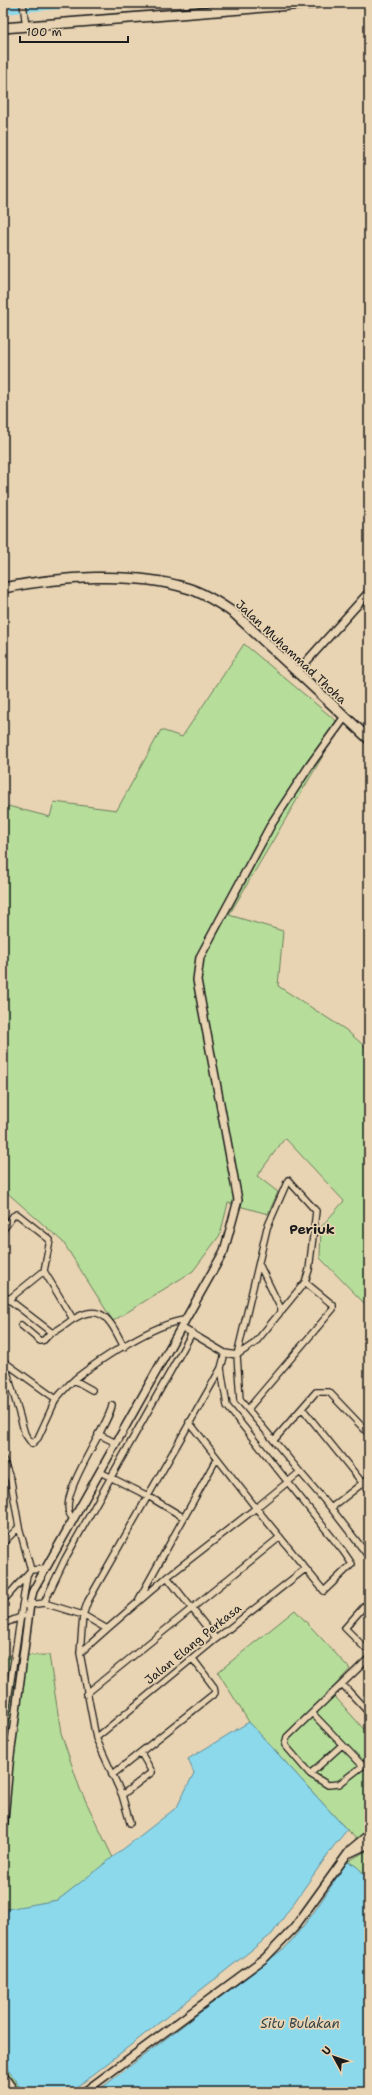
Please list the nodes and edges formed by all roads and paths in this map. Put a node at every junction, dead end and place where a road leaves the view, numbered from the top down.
1 (24, 3) edge
2 (316, 3) edge
3 (26, 23) junction
4 (3, 28) edge
5 (3, 588) edge
6 (369, 592) edge
7 (297, 672) junction
8 (344, 718) junction
9 (369, 739) edge
10 (3, 1230) edge
11 (260, 1266) junction
12 (44, 1271) junction
13 (305, 1282) junction
14 (3, 1295) edge
15 (8, 1300) junction
16 (282, 1311) junction
17 (73, 1319) junction
18 (183, 1324) junction
19 (21, 1325) dead end
20 (51, 1332) junction
21 (192, 1333) junction
22 (124, 1347) junction
23 (225, 1353) junction
24 (237, 1355) junction
25 (3, 1361) edge
26 (221, 1368) junction
27 (74, 1380) junction
28 (92, 1390) dead end
29 (56, 1399) junction
30 (112, 1405) dead end
31 (302, 1408) junction
32 (248, 1409) junction
33 (189, 1422) junction
34 (98, 1434) junction
35 (369, 1434) edge
36 (274, 1440) junction
37 (116, 1443) junction
38 (216, 1458) junction
39 (3, 1459) edge
40 (100, 1472) junction
41 (300, 1472) junction
42 (110, 1478) junction
43 (369, 1478) edge
44 (288, 1482) junction
45 (362, 1484) junction
46 (369, 1491) edge
47 (148, 1496) junction
48 (256, 1508) junction
49 (331, 1508) junction
50 (183, 1517) junction
51 (73, 1518) junction
52 (19, 1527) junction
53 (280, 1537) junction
54 (4, 1540) edge
55 (54, 1552) junction
56 (369, 1557) edge
57 (65, 1559) junction
58 (44, 1569) junction
59 (305, 1569) junction
60 (31, 1570) junction
61 (26, 1575) junction
62 (167, 1577) junction
63 (4, 1596) edge
64 (369, 1601) edge
65 (44, 1602) junction
66 (137, 1603) junction
67 (26, 1605) junction
68 (192, 1609) junction
69 (20, 1616) junction
70 (83, 1616) junction
71 (28, 1617) junction
72 (3, 1624) edge
73 (107, 1629) junction
74 (216, 1638) junction
75 (369, 1652) edge
76 (80, 1653) junction
77 (193, 1658) junction
78 (369, 1658) edge
79 (342, 1684) junction
80 (86, 1694) junction
81 (312, 1713) junction
82 (369, 1713) edge
83 (3, 1731) edge
84 (96, 1738) junction
85 (342, 1745) junction
86 (141, 1752) junction
87 (369, 1761) edge
88 (363, 1766) junction
89 (6, 1767) edge
90 (310, 1774) junction
91 (112, 1775) junction
92 (5, 1781) edge
93 (4, 1791) edge
94 (122, 1795) junction
95 (130, 1823) dead end
96 (3, 1831) edge
97 (369, 1834) edge
98 (369, 1844) edge
99 (348, 1853) junction
100 (3, 2076) edge
101 (14, 2092) edge
102 (84, 2092) edge

1 - 3 street
2 - 3 main road
3 - 4 main road
5 - 7 main road, Jalan Muhammad Thoha
6 - 7 street
7 - 8 main road, Jalan Muhammad Thoha
8 - 9 main road, Jalan Muhammad Thoha
8 - 18 street
10 - 12 street
11 - 13 street
11 - 16 street
11 - 24 street
12 - 15 street
12 - 17 street
13 - 16 street
13 - 32 street
14 - 15 street
15 - 20 street
16 - 24 street
17 - 20 street
17 - 22 street
18 - 21 street
18 - 22 street
18 - 37 street
19 - 20 street
21 - 23 street
21 - 42 street
22 - 27 street
23 - 24 street
23 - 26 street
24 - 32 street
25 - 29 street
25 - 29 street
26 - 33 street
26 - 44 street
27 - 28 street
27 - 29 street
30 - 34 street
31 - 35 street
31 - 36 street
31 - 45 street
32 - 36 street
33 - 38 street
33 - 47 street
34 - 37 street
34 - 51 street
36 - 41 street
37 - 40 street
38 - 48 street
38 - 50 street
39 - 52 street
40 - 42 street
40 - 51 street
41 - 44 street
41 - 49 street
42 - 47 street
42 - 57 street
43 - 45 street
44 - 48 street
44 - 59 street
45 - 46 street
45 - 49 street
47 - 50 street
47 - 70 street
48 - 53 street
48 - 62 street
49 - 56 street
50 - 66 street
51 - 55 street
52 - 54 street
52 - 60 street
53 - 59 street
53 - 68 street
55 - 57 street
55 - 58 street
57 - 65 street
58 - 60 street
58 - 67 street
59 - 74 street, Jalan Elang Perkasa
60 - 61 street
61 - 63 street
61 - 67 street
62 - 66 street
62 - 68 street
64 - 75 street
65 - 67 street
65 - 70 street
66 - 73 street
67 - 69 street
67 - 71 street
68 - 74 street
68 - 80 street
69 - 71 street
69 - 72 street
69 - 83 street
70 - 73 street
70 - 76 street
71 - 89 street
73 - 76 street
74 - 77 street, Jalan Elang Perkasa
76 - 80 street
77 - 84 street, Jalan Elang Perkasa
77 - 86 street
78 - 79 street
79 - 81 street
79 - 82 street
80 - 84 street
81 - 85 street
81 - 90 street
84 - 91 street
85 - 88 street
85 - 90 street
86 - 91 street
86 - 94 street
87 - 88 street
88 - 90 street
89 - 92 street
91 - 94 street
92 - 93 street
93 - 96 street
94 - 95 street
97 - 99 street
98 - 99 street
99 - 102 street
100 - 101 street

